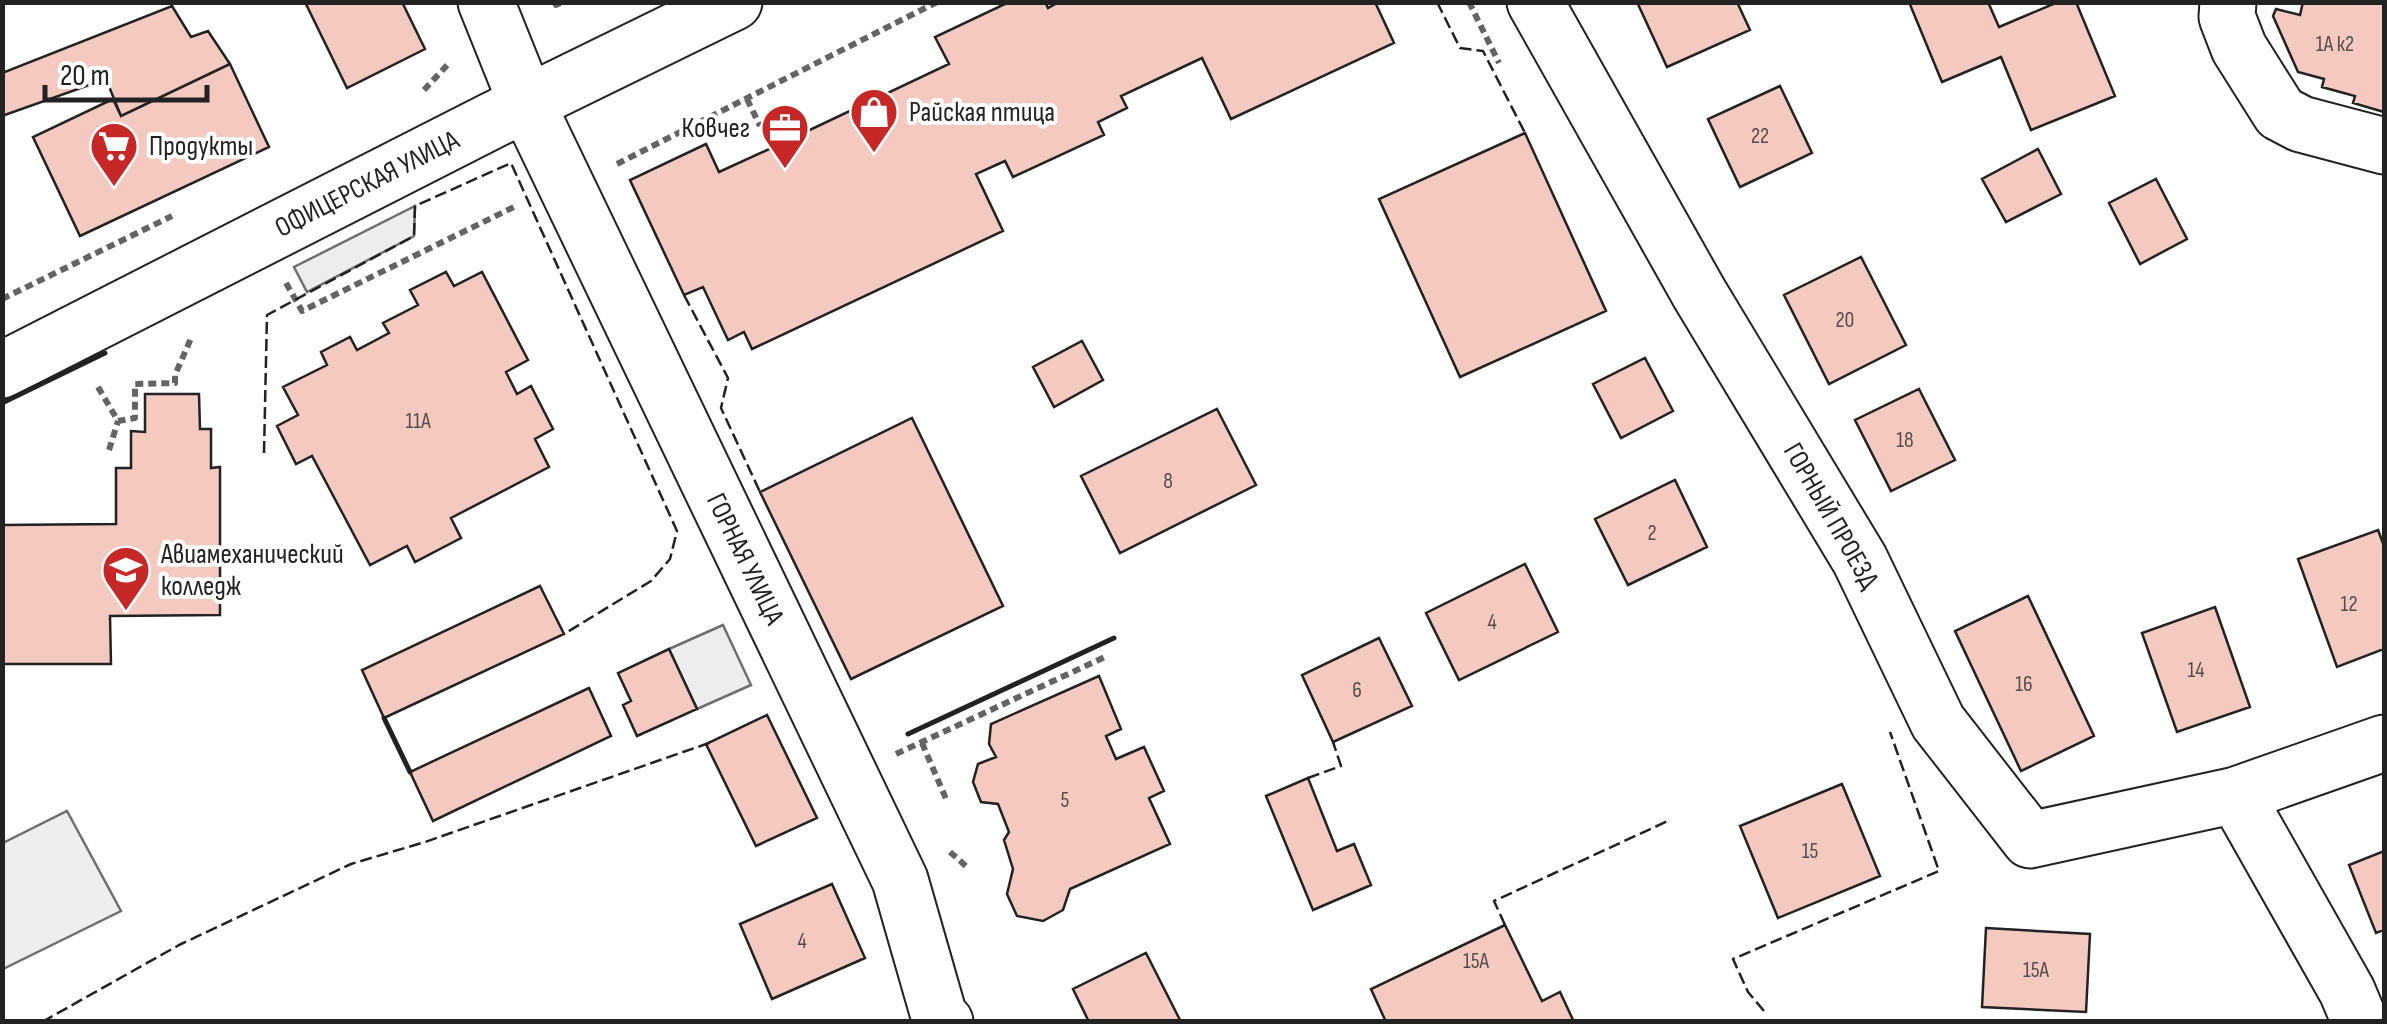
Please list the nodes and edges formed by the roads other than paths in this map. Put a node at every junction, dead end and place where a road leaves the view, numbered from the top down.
1 (486, 2) edge
2 (734, 2) edge
3 (1535, 2) edge
4 (2228, 2) edge
5 (526, 104) junction
6 (2384, 146) edge
7 (2, 370) edge
8 (2384, 742) edge
9 (2236, 795) junction
10 (2340, 1011) edge
11 (938, 1020) edge

1 - 5 street, ГОРНАЯ УЛИЦА
2 - 5 street, ОФИЦЕРСКАЯ УЛИЦА
3 - 9 street, ГОРНЫЙ ПРОЕЗД
4 - 6 street
5 - 7 street, ОФИЦЕРСКАЯ УЛИЦА
5 - 11 street, ГОРНАЯ УЛИЦА
8 - 9 street, ГОРНЫЙ ПРОЕЗД
9 - 10 street

